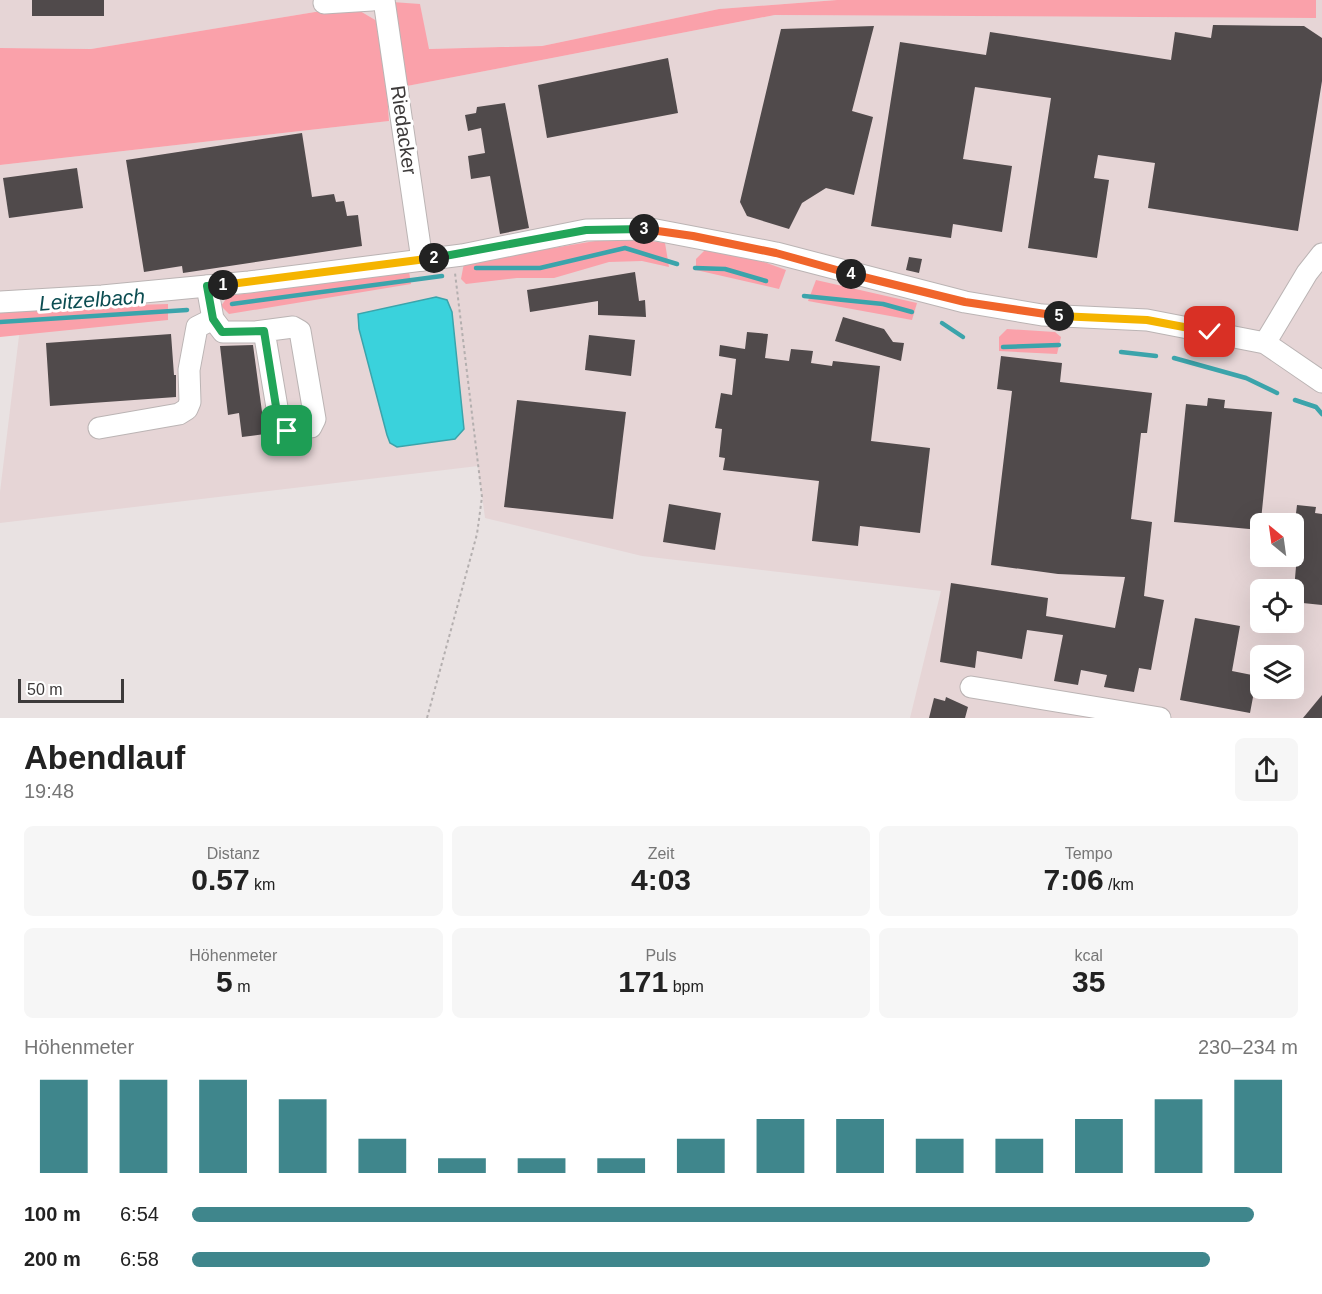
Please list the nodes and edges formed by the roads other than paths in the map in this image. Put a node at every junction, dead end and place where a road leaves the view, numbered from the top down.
1 (372, 0) edge
2 (384, 0) edge
3 (324, 3) dead end
4 (1322, 254) edge
5 (422, 260) junction
6 (207, 286) junction
7 (0, 302) edge
8 (213, 319) junction
9 (264, 331) junction
10 (1265, 343) junction
11 (1322, 382) edge
12 (99, 428) dead end
13 (971, 687) dead end
14 (1160, 718) edge

1 - 3 street
2 - 5 street, Riedacker
4 - 10 street
5 - 6 street
5 - 10 street
6 - 7 street
6 - 8 street
8 - 9 street
8 - 12 street
9 - 9 street
10 - 11 street
13 - 14 street

